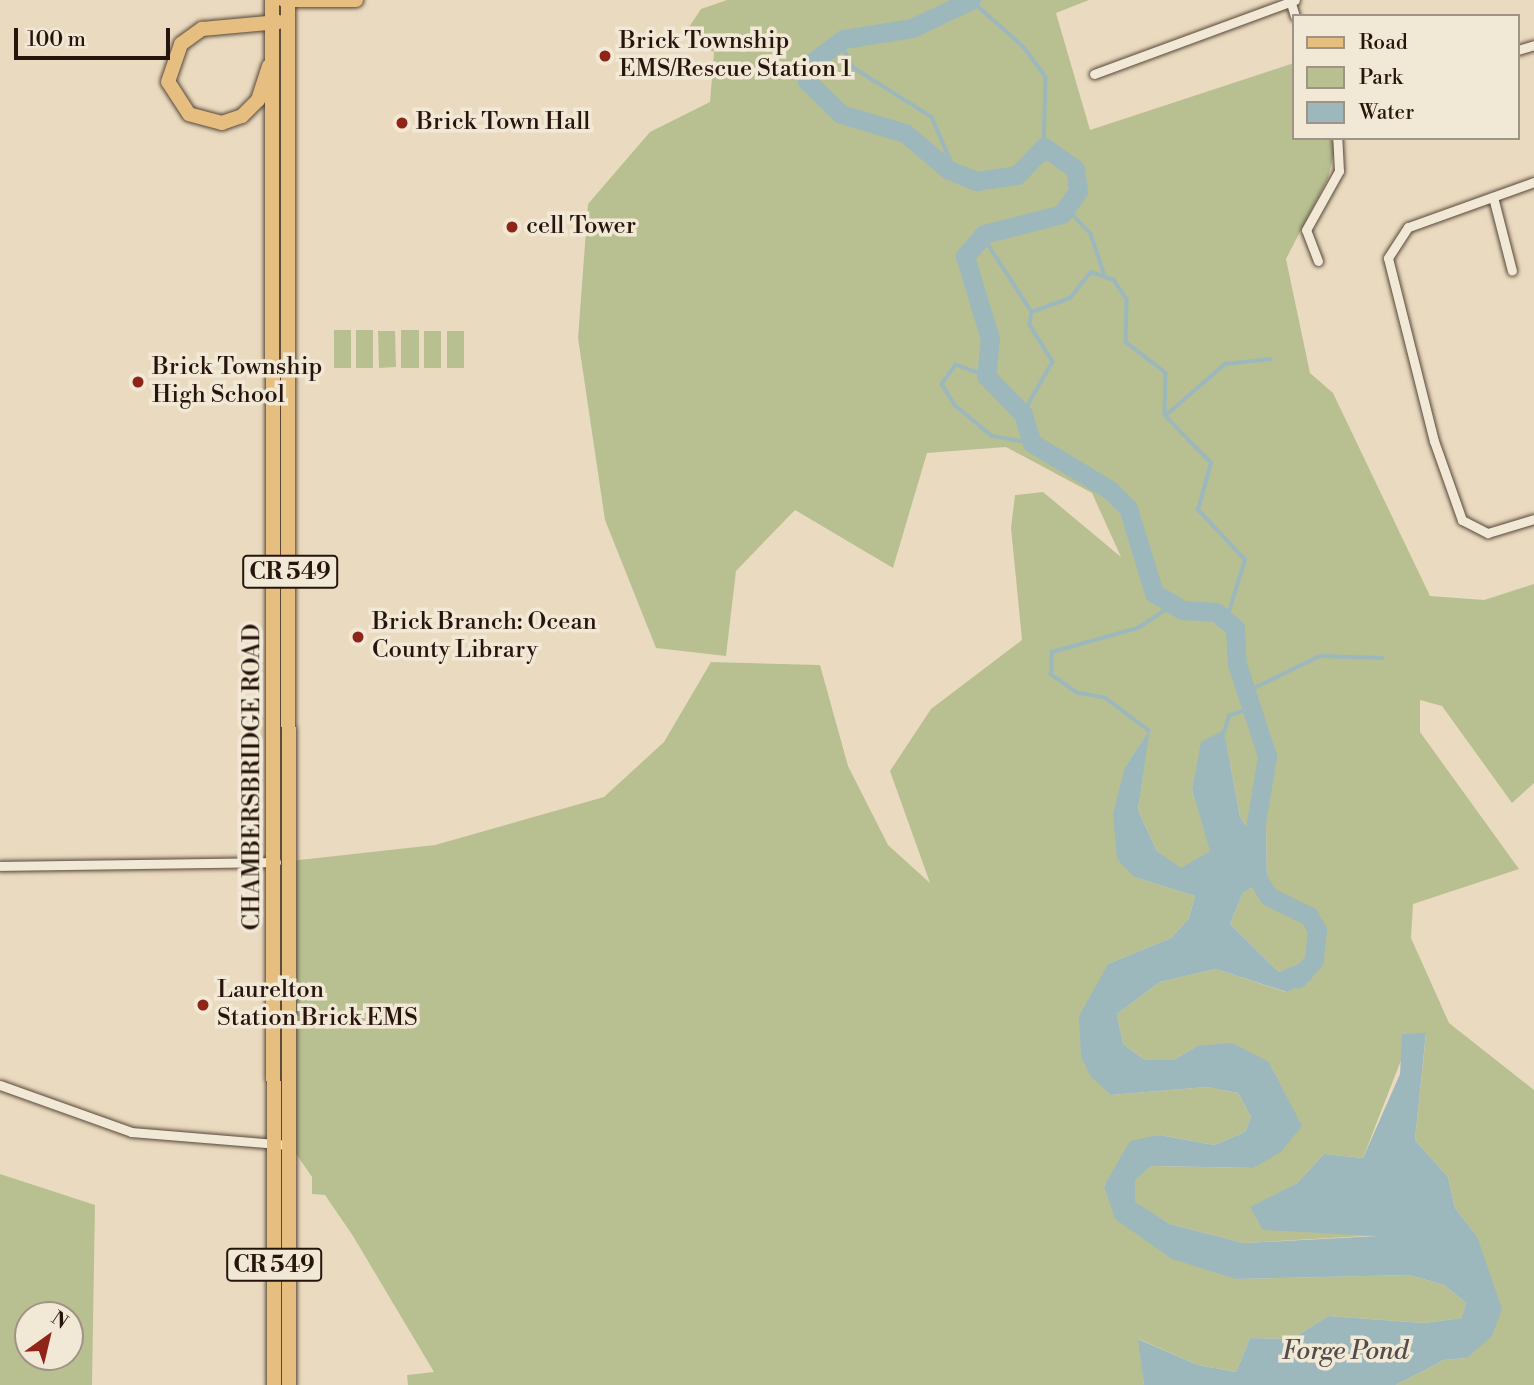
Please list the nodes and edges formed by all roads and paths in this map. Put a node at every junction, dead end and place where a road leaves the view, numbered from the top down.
1 (272, 0) edge
2 (287, 0) edge
3 (356, 0) edge
4 (1292, 1) edge
5 (273, 22) junction
6 (289, 22) junction
7 (273, 52) junction
8 (1094, 74) dead end
9 (1337, 140) edge
10 (1534, 182) edge
11 (1493, 197) junction
12 (1318, 261) dead end
13 (1512, 271) dead end
14 (1534, 519) edge
15 (276, 862) junction
16 (0, 866) edge
17 (0, 1085) edge
18 (275, 1144) junction
19 (290, 1145) junction
20 (274, 1385) edge
21 (289, 1385) edge

1 - 5 main road, CHAMBERSBRIDGE ROAD / CR 549
2 - 3 main road
2 - 6 main road, CHAMBERSBRIDGE ROAD / CR 549
4 - 8 street
5 - 6 main road
5 - 7 main road, CHAMBERSBRIDGE ROAD / CR 549
5 - 7 main road
6 - 19 main road, CHAMBERSBRIDGE ROAD / CR 549
7 - 15 main road, CHAMBERSBRIDGE ROAD / CR 549
9 - 12 street
10 - 11 street
11 - 13 street
11 - 14 street
15 - 16 street
15 - 18 main road, CHAMBERSBRIDGE ROAD / CR 549
17 - 18 street
18 - 19 street
18 - 20 main road, CHAMBERSBRIDGE ROAD / CR 549
19 - 21 main road, CHAMBERSBRIDGE ROAD / CR 549

